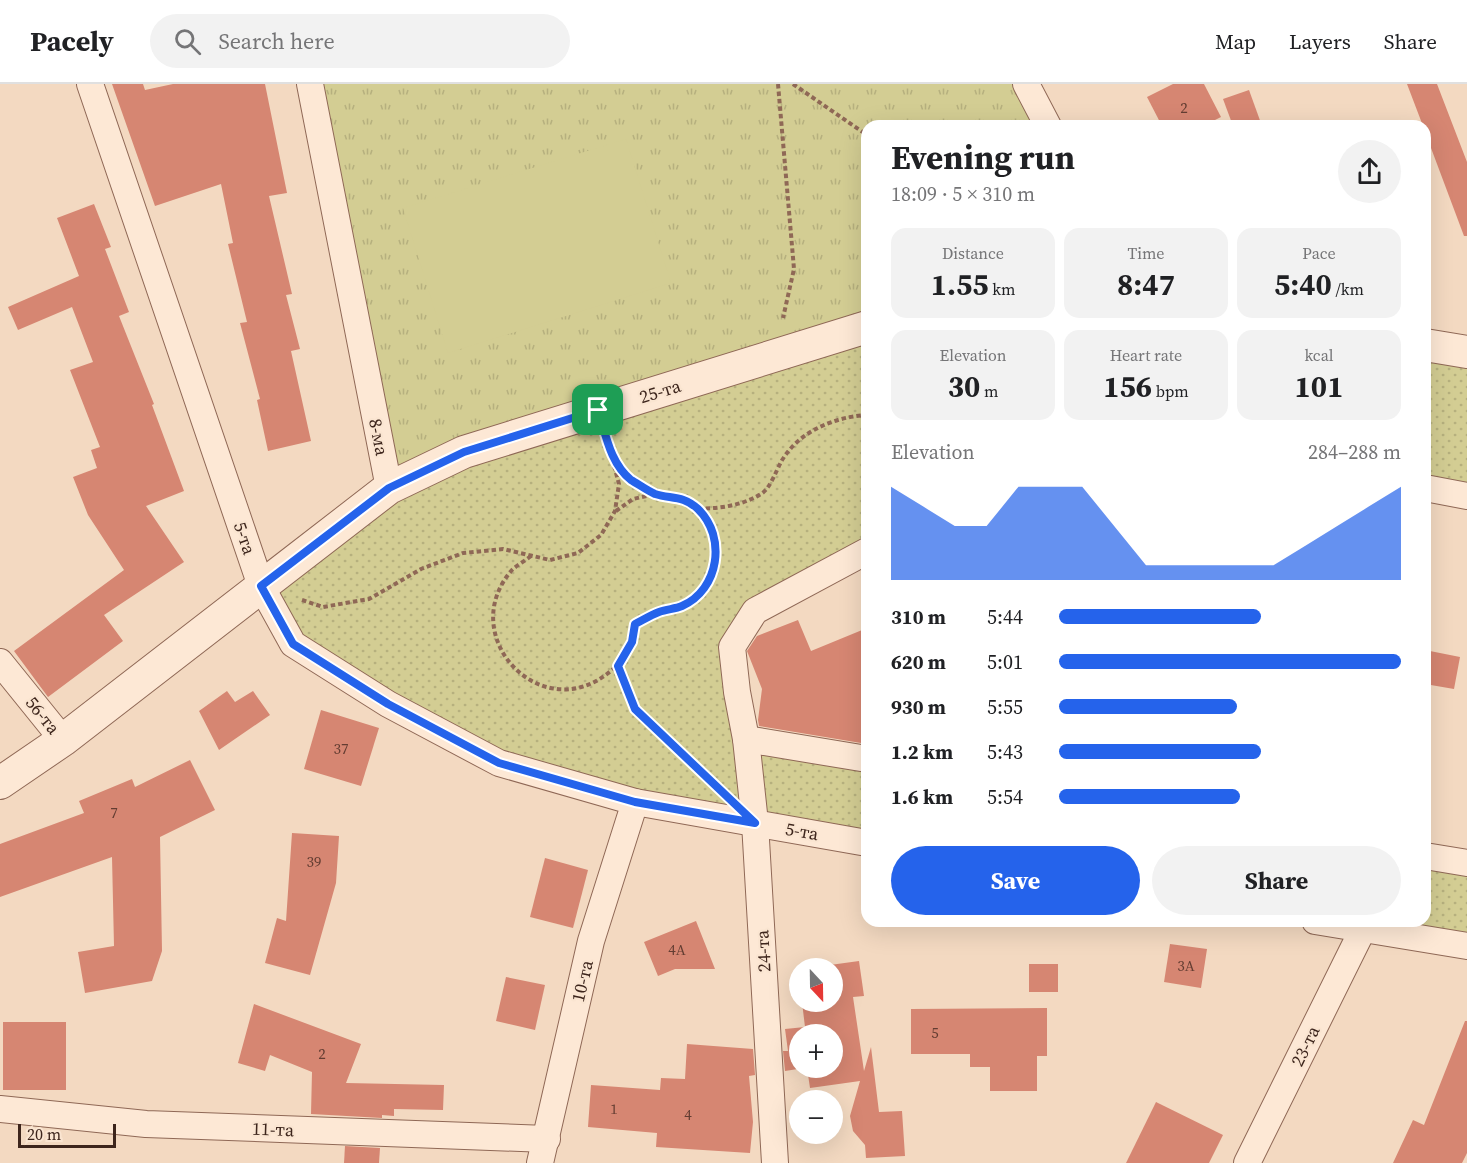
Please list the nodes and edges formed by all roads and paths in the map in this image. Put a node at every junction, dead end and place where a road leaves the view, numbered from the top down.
1 (90, 84) edge
2 (310, 84) edge
3 (778, 84) edge
4 (793, 84) edge
5 (1026, 84) edge
6 (1045, 120) edge
7 (861, 131) edge
8 (861, 329) edge
9 (1431, 346) edge
10 (1467, 352) edge
11 (774, 355) junction
12 (598, 410) junction
13 (861, 415) edge
14 (613, 457) junction
15 (389, 488) junction
16 (1431, 489) edge
17 (656, 494) junction
18 (1467, 496) edge
19 (698, 509) junction
20 (615, 511) junction
21 (861, 554) edge
22 (531, 556) junction
23 (261, 586) junction
24 (0, 662) edge
25 (618, 666) junction
26 (746, 738) junction
27 (63, 740) junction
28 (861, 758) edge
29 (0, 783) edge
30 (635, 802) junction
31 (755, 823) junction
32 (861, 842) edge
33 (1431, 857) edge
34 (1467, 863) edge
35 (1348, 927) edge
36 (1364, 930) junction
37 (1467, 946) edge
38 (0, 1109) edge
39 (544, 1151) edge
40 (775, 1163) edge
41 (1247, 1163) edge

1 - 23 street, 5-та
2 - 15 street, 8-ма
3 - 11 path
4 - 7 path
5 - 6 street
8 - 11 street, 25-та
9 - 10 street
11 - 12 street, 25-та
12 - 14 path
12 - 15 street, 25-та
13 - 19 path
14 - 17 path
14 - 20 path
15 - 23 street
16 - 18 street
17 - 19 path
17 - 20 path
19 - 25 path
20 - 22 path
21 - 26 street
22 - 23 path
22 - 25 path
23 - 27 street
23 - 30 street, 5-та
24 - 27 street, 56-та
25 - 31 path
26 - 28 street
26 - 31 street, 24-та
27 - 29 street
30 - 31 street, 5-та
30 - 39 street, 10-та
31 - 32 street, 5-та
31 - 40 street, 24-та
33 - 34 street
35 - 36 street
36 - 37 street
36 - 41 street, 23-та
38 - 39 street, 11-та

